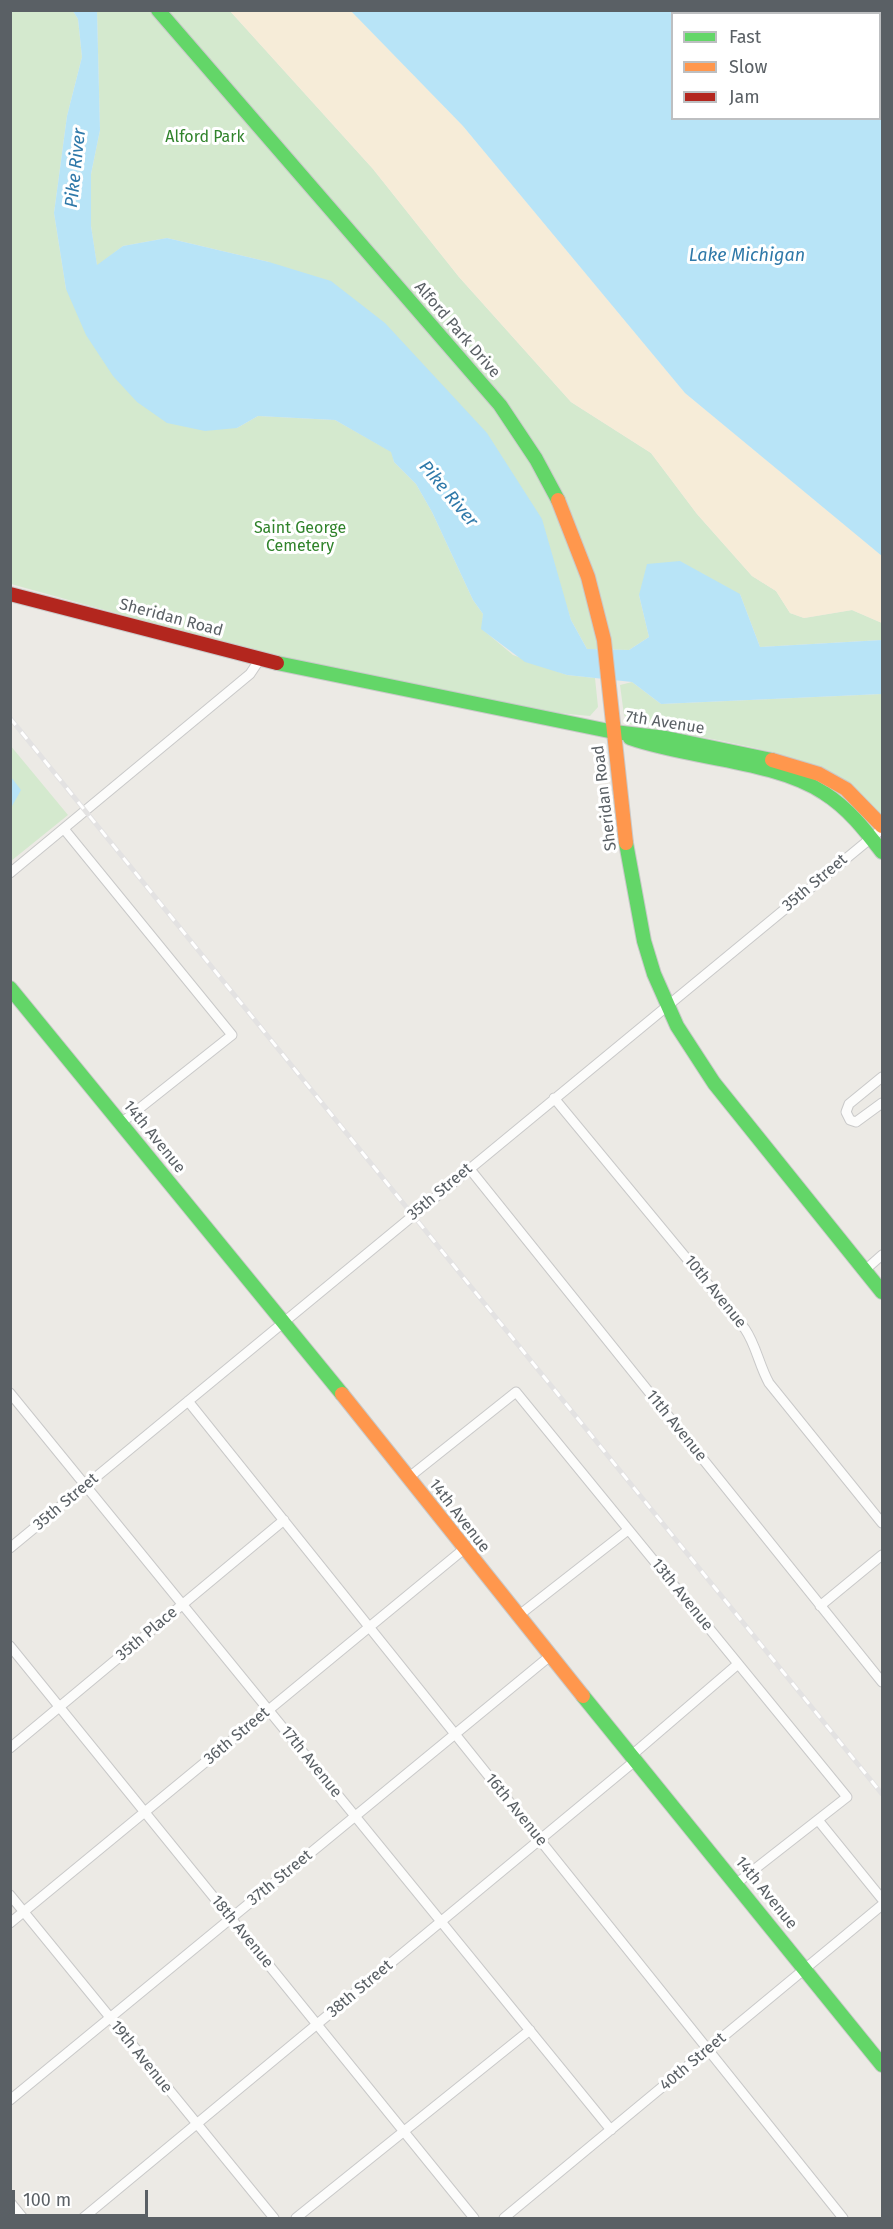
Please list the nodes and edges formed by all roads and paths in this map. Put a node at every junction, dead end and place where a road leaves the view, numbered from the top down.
1 (158, 10) edge
2 (10, 594) edge
3 (260, 659) junction
4 (614, 732) junction
5 (882, 827) edge
6 (64, 829) junction
7 (870, 837) junction
8 (882, 852) edge
9 (10, 873) edge
10 (10, 988) edge
11 (666, 1005) junction
12 (882, 1077) edge
13 (554, 1098) junction
14 (882, 1103) edge
15 (121, 1123) junction
16 (469, 1168) junction
17 (882, 1255) edge
18 (865, 1270) junction
19 (882, 1292) edge
20 (284, 1322) junction
21 (10, 1393) edge
22 (188, 1401) junction
23 (408, 1478) junction
24 (86, 1485) junction
25 (284, 1520) junction
26 (882, 1523) edge
27 (628, 1530) junction
28 (10, 1548) edge
29 (464, 1549) junction
30 (882, 1555) edge
31 (183, 1604) junction
32 (820, 1606) junction
33 (518, 1616) junction
34 (369, 1627) junction
35 (10, 1646) edge
36 (550, 1656) junction
37 (738, 1664) junction
38 (882, 1682) edge
39 (60, 1707) junction
40 (269, 1710) junction
41 (455, 1734) junction
42 (10, 1748) edge
43 (634, 1757) junction
44 (145, 1812) junction
45 (355, 1816) junction
46 (818, 1820) junction
47 (540, 1839) junction
48 (737, 1883) junction
49 (10, 1895) edge
50 (882, 1899) edge
51 (882, 1905) edge
52 (24, 1912) junction
53 (231, 1918) junction
54 (441, 1921) junction
55 (10, 1923) edge
56 (806, 1969) junction
57 (110, 2018) junction
58 (317, 2024) junction
59 (530, 2030) junction
60 (708, 2050) junction
61 (882, 2065) edge
62 (10, 2100) edge
63 (196, 2125) junction
64 (611, 2130) junction
65 (404, 2132) junction
66 (10, 2202) edge
67 (23, 2218) edge
68 (83, 2218) edge
69 (273, 2218) edge
70 (296, 2218) edge
71 (474, 2218) edge
72 (504, 2218) edge
73 (843, 2218) edge

1 - 4 street, Alford Park Drive
2 - 3 street, Sheridan Road
3 - 4 street, Sheridan Road
3 - 6 street
4 - 5 street, 7th Avenue
4 - 7 street, 7th Avenue
4 - 11 street, Sheridan Road
5 - 7 street, 35th Street
6 - 9 street
6 - 15 street
7 - 8 street, 7th Avenue
7 - 11 street, 35th Street
10 - 15 street, 14th Avenue
11 - 13 street, 35th Street
11 - 18 street, Sheridan Road
12 - 14 street
13 - 16 street, 35th Street
13 - 26 street, 10th Avenue
15 - 20 street, 14th Avenue
16 - 20 street, 35th Street
16 - 32 street, 11th Avenue
17 - 18 street
18 - 19 street, Sheridan Road
20 - 22 street, 35th Street
20 - 23 street, 14th Avenue
21 - 24 street, 17th Avenue
22 - 24 street, 35th Street
22 - 25 street, 16th Avenue
23 - 27 street, 13th Avenue
23 - 29 street, 14th Avenue
24 - 28 street, 35th Street
24 - 31 street, 17th Avenue
25 - 31 street, 35th Place
25 - 34 street, 16th Avenue
27 - 33 street
27 - 37 street, 13th Avenue
29 - 33 street, 14th Avenue
29 - 34 street, 36th Street
30 - 32 street
31 - 39 street, 35th Place
31 - 40 street, 17th Avenue
32 - 38 street, 11th Avenue
33 - 36 street, 14th Avenue
34 - 40 street, 36th Street
34 - 41 street, 16th Avenue
35 - 39 street, 18th Avenue
36 - 41 street, 37th Street
36 - 43 street, 14th Avenue
37 - 43 street, 38th Street
37 - 46 street, 13th Avenue
39 - 42 street, 35th Place
39 - 44 street, 18th Avenue
40 - 44 street, 36th Street
40 - 45 street, 17th Avenue
41 - 45 street, 37th Street
41 - 47 street, 16th Avenue
43 - 47 street, 38th Street
43 - 48 street, 14th Avenue
44 - 52 street, 36th Street
44 - 53 street, 18th Avenue
45 - 53 street, 37th Street
45 - 54 street, 17th Avenue
46 - 48 street
46 - 50 street
47 - 54 street, 38th Street
47 - 60 street, 16th Avenue
48 - 56 street, 14th Avenue
49 - 52 street, 19th Avenue
51 - 56 street, 40th Street
52 - 55 street, 36th Street
52 - 57 street, 19th Avenue
53 - 57 street, 37th Street
53 - 58 street, 18th Avenue
54 - 58 street, 38th Street
54 - 59 street, 17th Avenue
56 - 60 street, 40th Street
56 - 61 street, 14th Avenue
57 - 62 street, 37th Street
57 - 63 street, 19th Avenue
58 - 63 street, 38th Street
58 - 65 street, 18th Avenue
59 - 64 street, 17th Avenue
59 - 65 street
60 - 64 street, 40th Street
60 - 73 street, 16th Avenue
63 - 68 street, 38th Street
63 - 69 street, 19th Avenue
64 - 72 street, 40th Street
65 - 70 street
65 - 71 street, 18th Avenue
66 - 67 street

